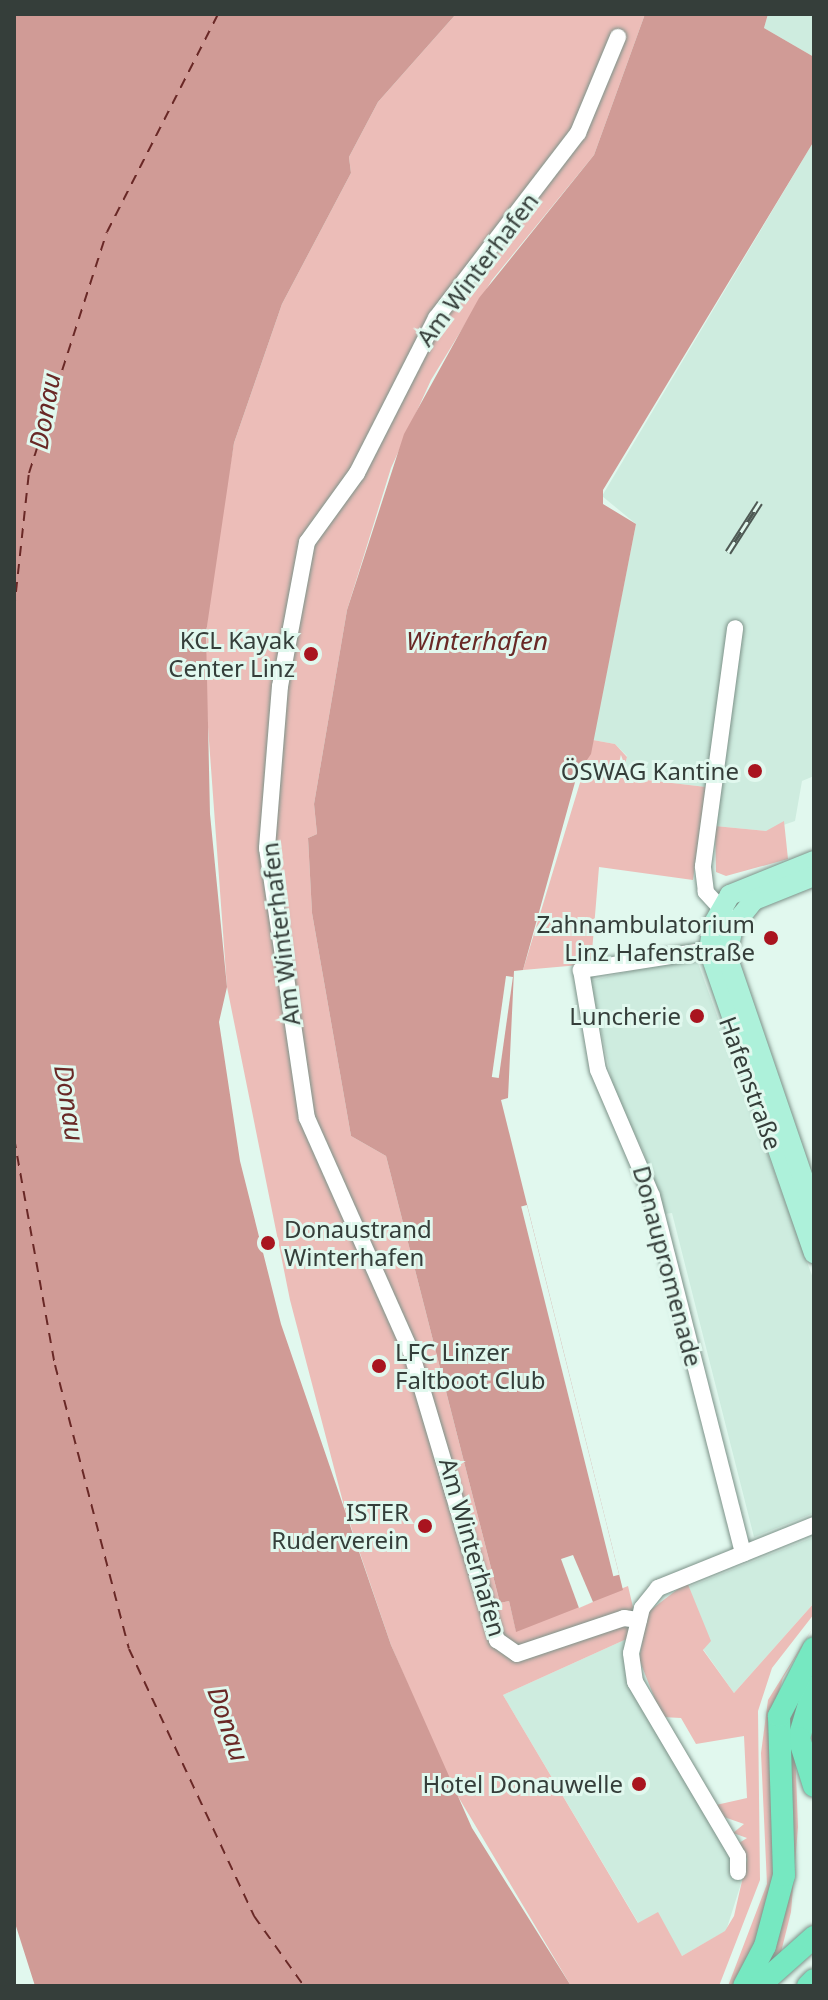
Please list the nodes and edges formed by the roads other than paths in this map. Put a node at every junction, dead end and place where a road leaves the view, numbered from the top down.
1 (618, 37) dead end
2 (735, 628) dead end
3 (814, 861) edge
4 (814, 876) edge
5 (728, 915) junction
6 (709, 950) junction
7 (814, 1210) edge
8 (814, 1253) edge
9 (814, 1525) edge
10 (743, 1554) junction
11 (639, 1620) junction
12 (814, 1648) edge
13 (814, 1687) edge
14 (814, 1786) edge
15 (738, 1872) dead end
16 (814, 1937) edge
17 (814, 1980) edge
18 (744, 1986) edge
19 (759, 1986) edge
20 (808, 1986) edge

1 - 11 street, Am Winterhafen
2 - 5 street
3 - 5 main road
4 - 5 main road
5 - 6 main road
5 - 7 main road, Hafenstraße
6 - 8 main road, Hafenstraße
6 - 10 street, Donaupromenade
9 - 10 street
10 - 11 street
11 - 15 street
12 - 18 highway
13 - 14 highway
16 - 19 highway
17 - 20 highway

